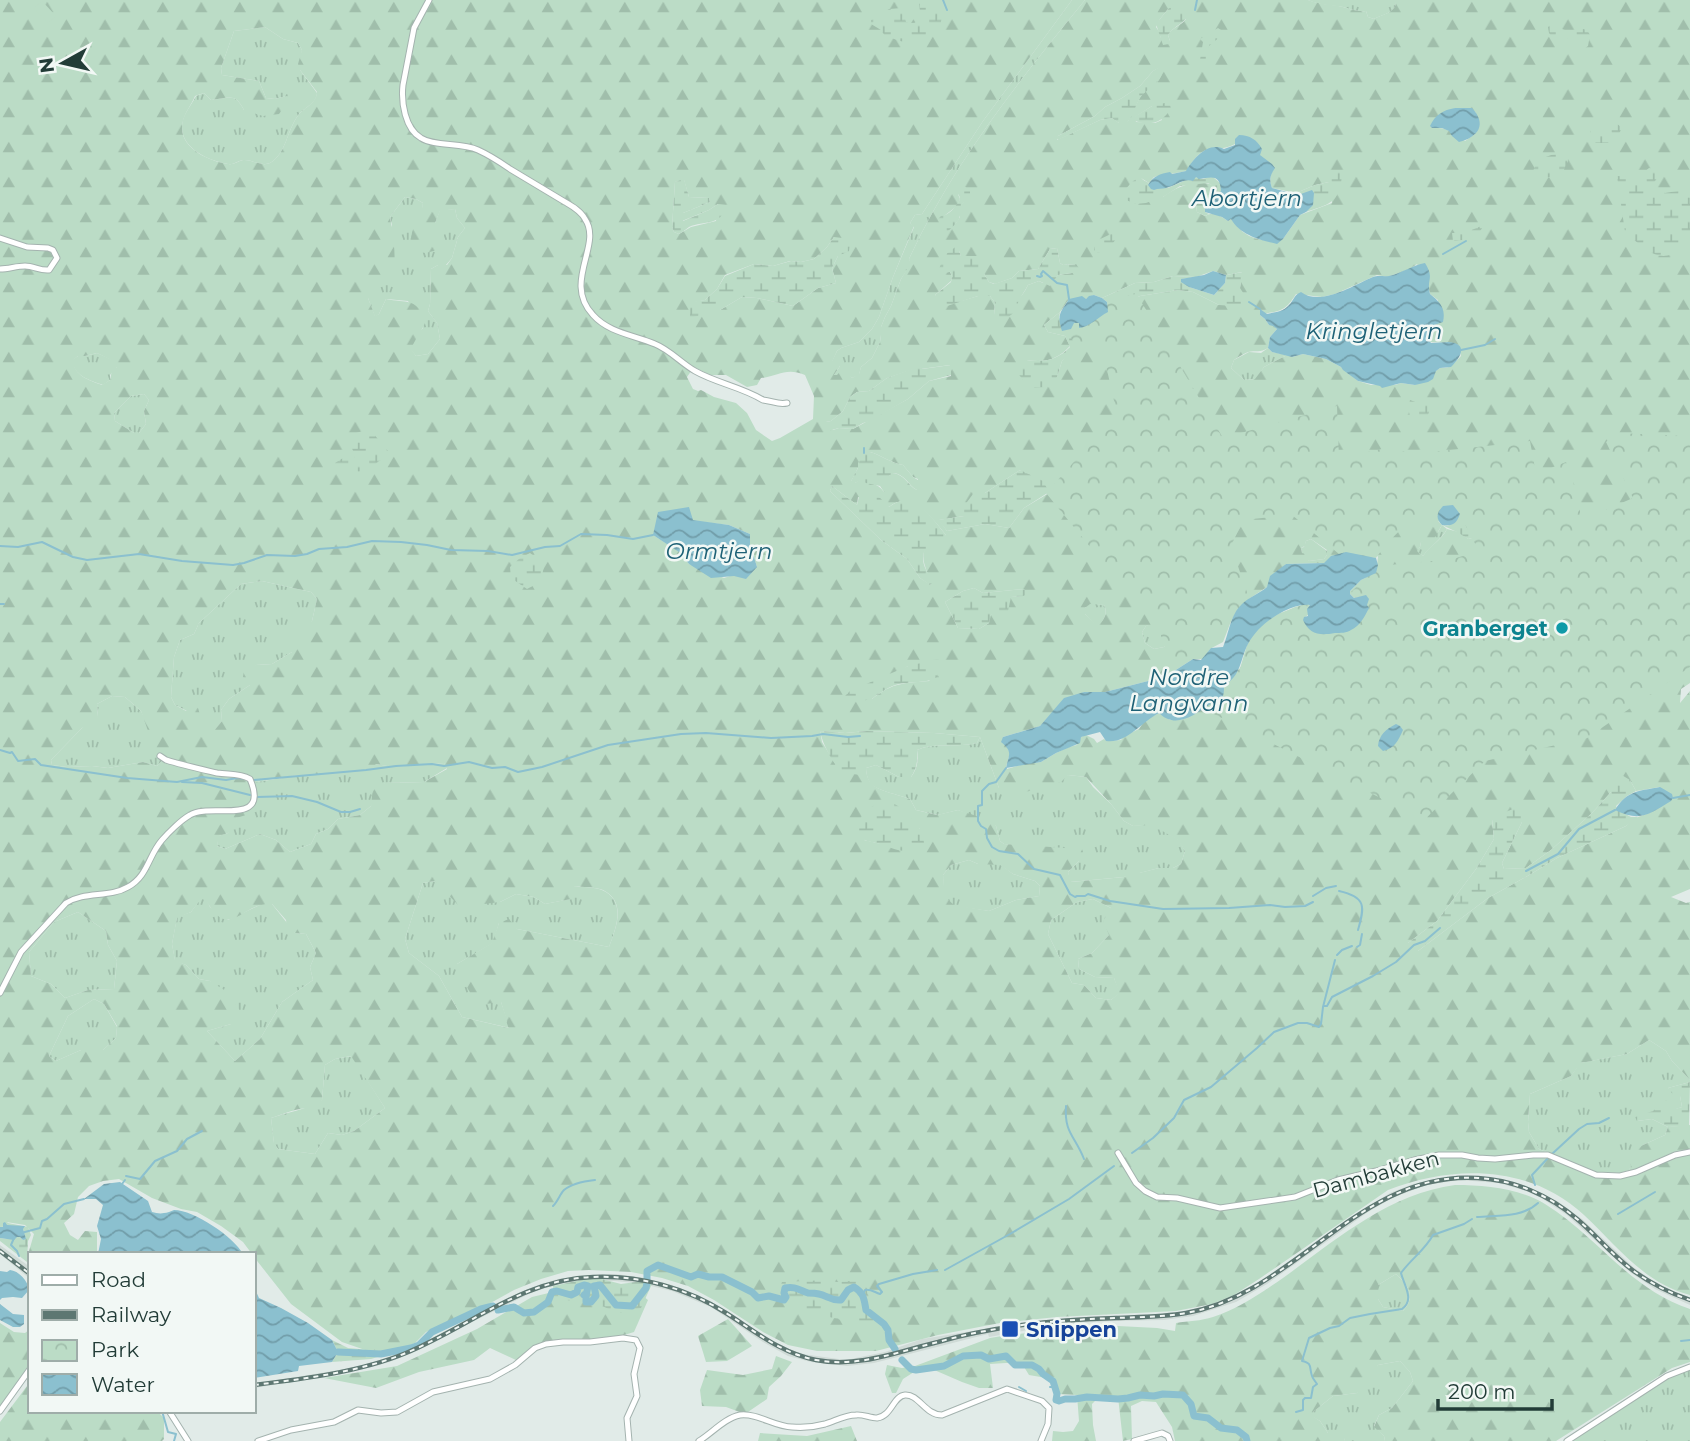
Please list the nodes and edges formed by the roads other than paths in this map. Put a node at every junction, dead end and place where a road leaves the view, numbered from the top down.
1 (429, 0) edge
2 (0, 238) edge
3 (0, 269) edge
4 (787, 403) dead end
5 (160, 756) dead end
6 (0, 993) edge
7 (1690, 1152) edge
8 (1118, 1153) dead end
9 (1690, 1367) edge
10 (28, 1371) edge
11 (0, 1411) edge
12 (170, 1413) edge
13 (188, 1441) edge
14 (258, 1441) edge
15 (629, 1441) edge
16 (699, 1441) edge
17 (1041, 1441) edge
18 (1134, 1441) edge
19 (1170, 1441) edge
20 (1567, 1441) edge

1 - 4 street
2 - 3 street
5 - 6 street
7 - 8 street, Dambakken
9 - 20 street
10 - 11 street
12 - 13 street
14 - 15 street
16 - 17 street
18 - 19 street

